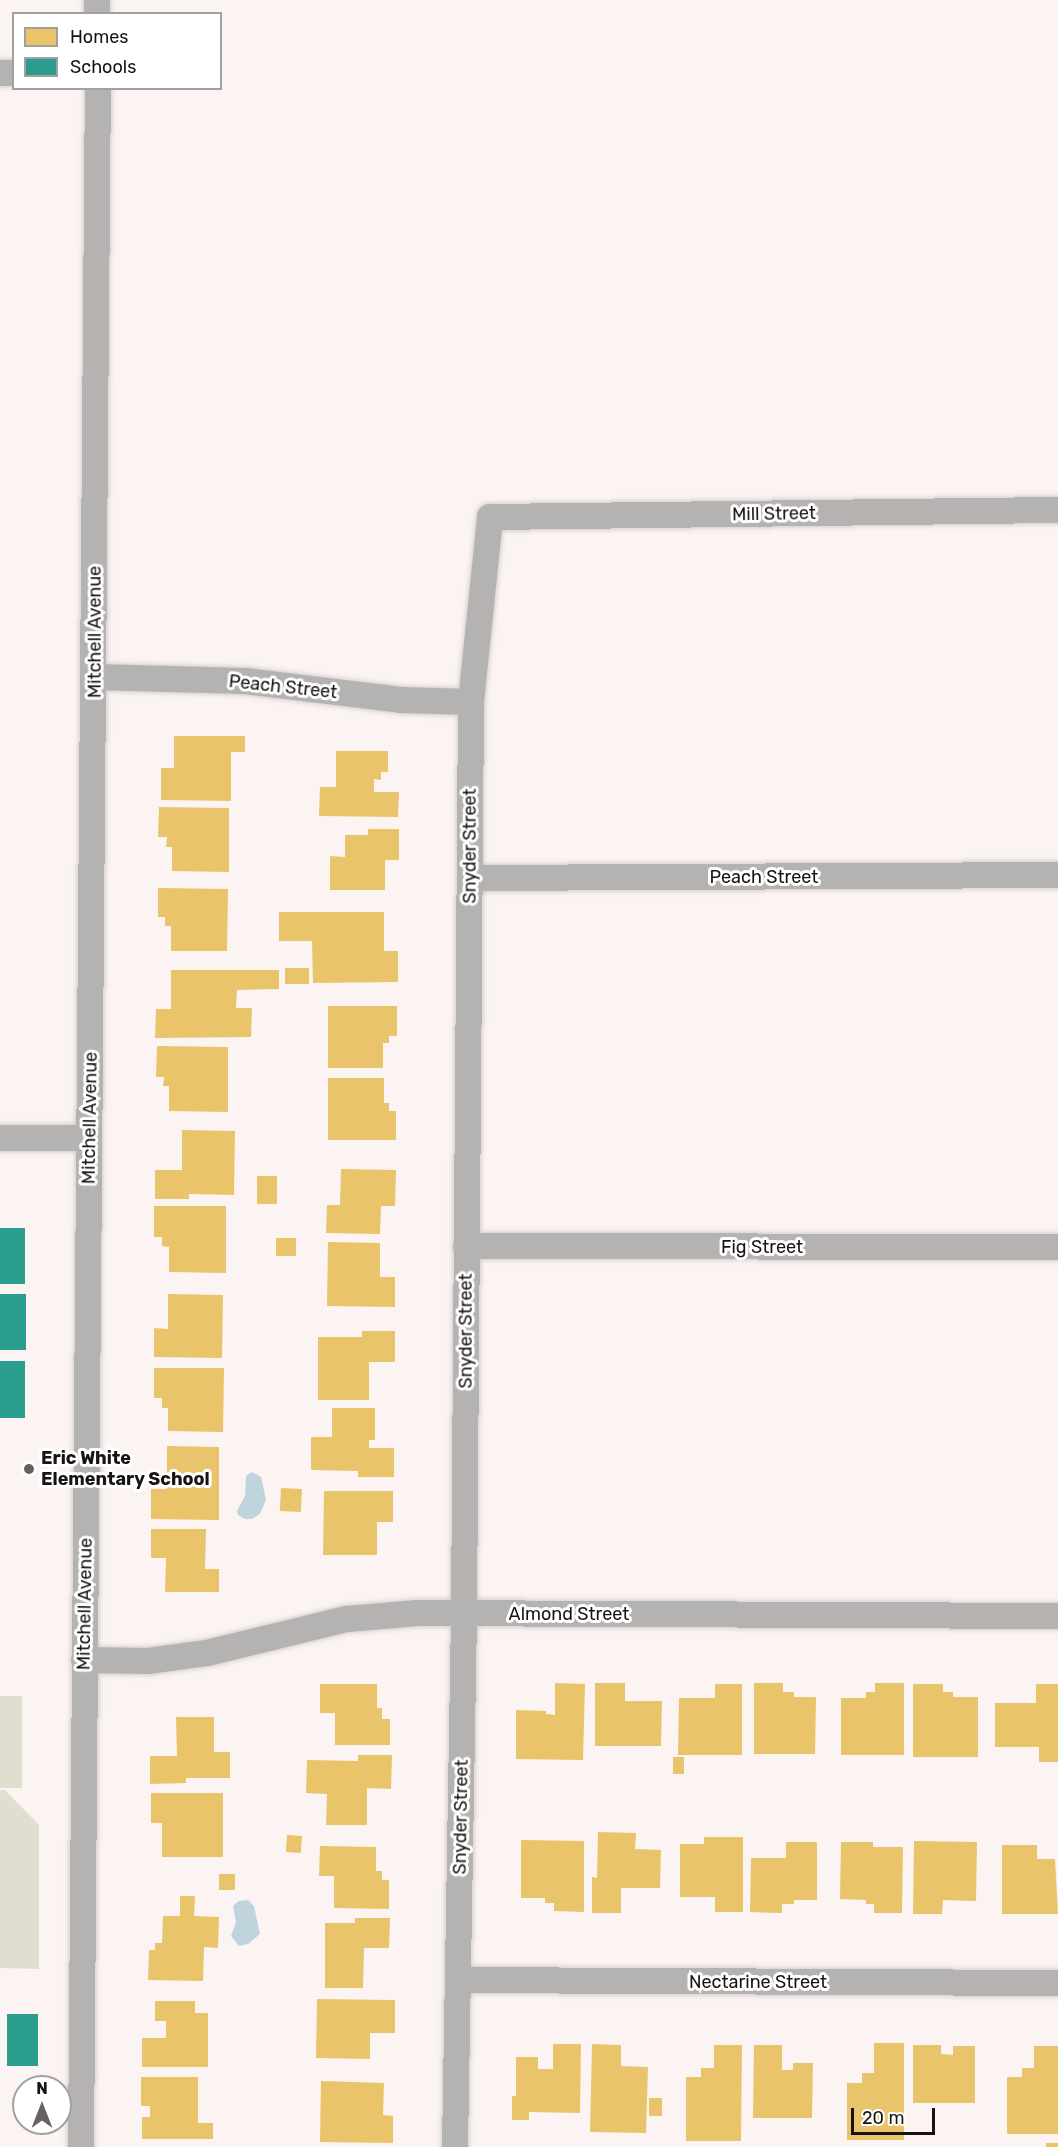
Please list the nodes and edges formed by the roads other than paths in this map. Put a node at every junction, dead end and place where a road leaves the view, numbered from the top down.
1 (98, 90) edge
2 (1058, 510) edge
3 (490, 517) joint
4 (95, 677) junction
5 (471, 702) junction
6 (1058, 875) edge
7 (470, 878) junction
8 (0, 1138) edge
9 (89, 1138) junction
10 (466, 1246) junction
11 (1058, 1247) edge
12 (464, 1613) junction
13 (1058, 1616) edge
14 (84, 1660) junction
15 (458, 1980) junction
16 (1058, 1983) edge
17 (81, 2147) edge
18 (455, 2147) edge

1 - 4 street, Mitchell Avenue
2 - 3 street, Mill Street
3 - 5 street, Snyder Street
4 - 5 street, Peach Street
4 - 9 street, Mitchell Avenue
5 - 7 street, Snyder Street
6 - 7 street, Peach Street
7 - 10 street, Snyder Street
8 - 9 street
9 - 14 street, Mitchell Avenue
10 - 11 street, Fig Street
10 - 12 street, Snyder Street
12 - 13 street, Almond Street
12 - 14 street, Almond Street
12 - 15 street, Snyder Street
14 - 17 street, Mitchell Avenue
15 - 16 street, Nectarine Street
15 - 18 street, Snyder Street

